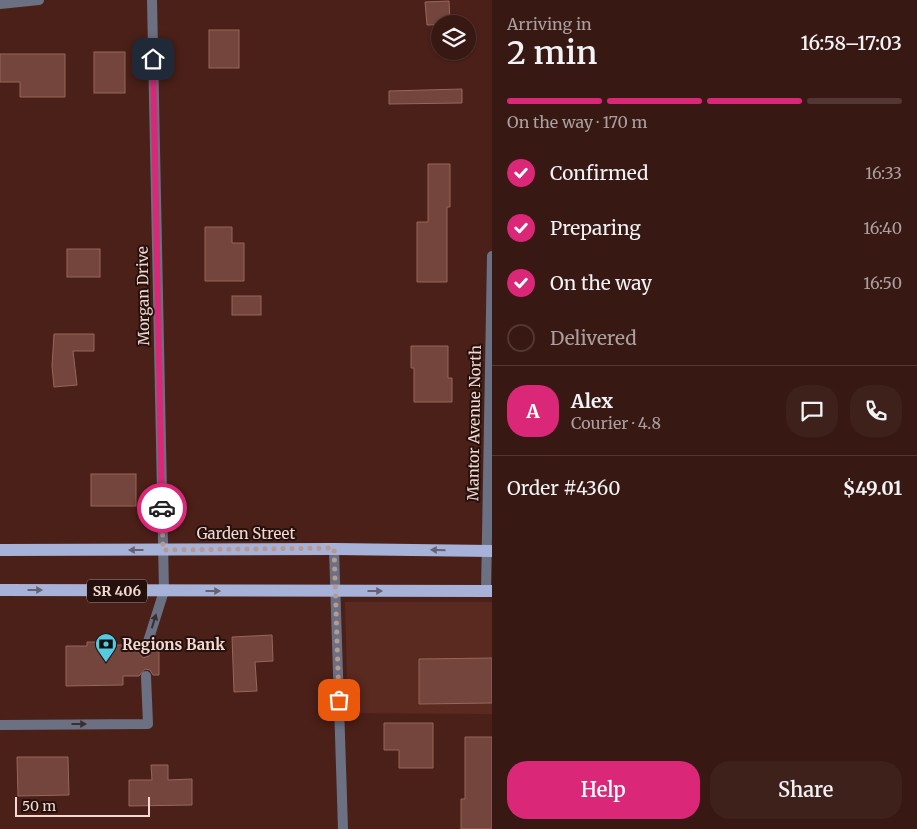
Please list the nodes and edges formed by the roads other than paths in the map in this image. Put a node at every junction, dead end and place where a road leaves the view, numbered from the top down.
1 (39, 0) edge
2 (152, 0) edge
3 (0, 4) edge
4 (492, 256) edge
5 (334, 548) junction
6 (0, 550) edge
7 (163, 550) junction
8 (489, 551) edge
9 (0, 590) edge
10 (164, 591) junction
11 (336, 591) junction
12 (489, 591) edge
13 (145, 651) dead end
14 (146, 676) dead end
15 (0, 725) edge
16 (343, 829) edge

1 - 3 street
2 - 7 street, Morgan Drive
4 - 8 street, Mantor Avenue North
5 - 7 main road, Garden Street
8 -> 5 main road, Garden Street
5 - 11 street
7 -> 6 main road, Garden Street
7 - 10 street, Morgan Drive
8 - 12 street, Mantor Avenue North
9 -> 10 main road, SR 406
10 -> 11 main road, SR 406
13 -> 10 street, Morgan Drive
11 -> 12 main road, SR 406
11 - 16 street
15 -> 14 street

